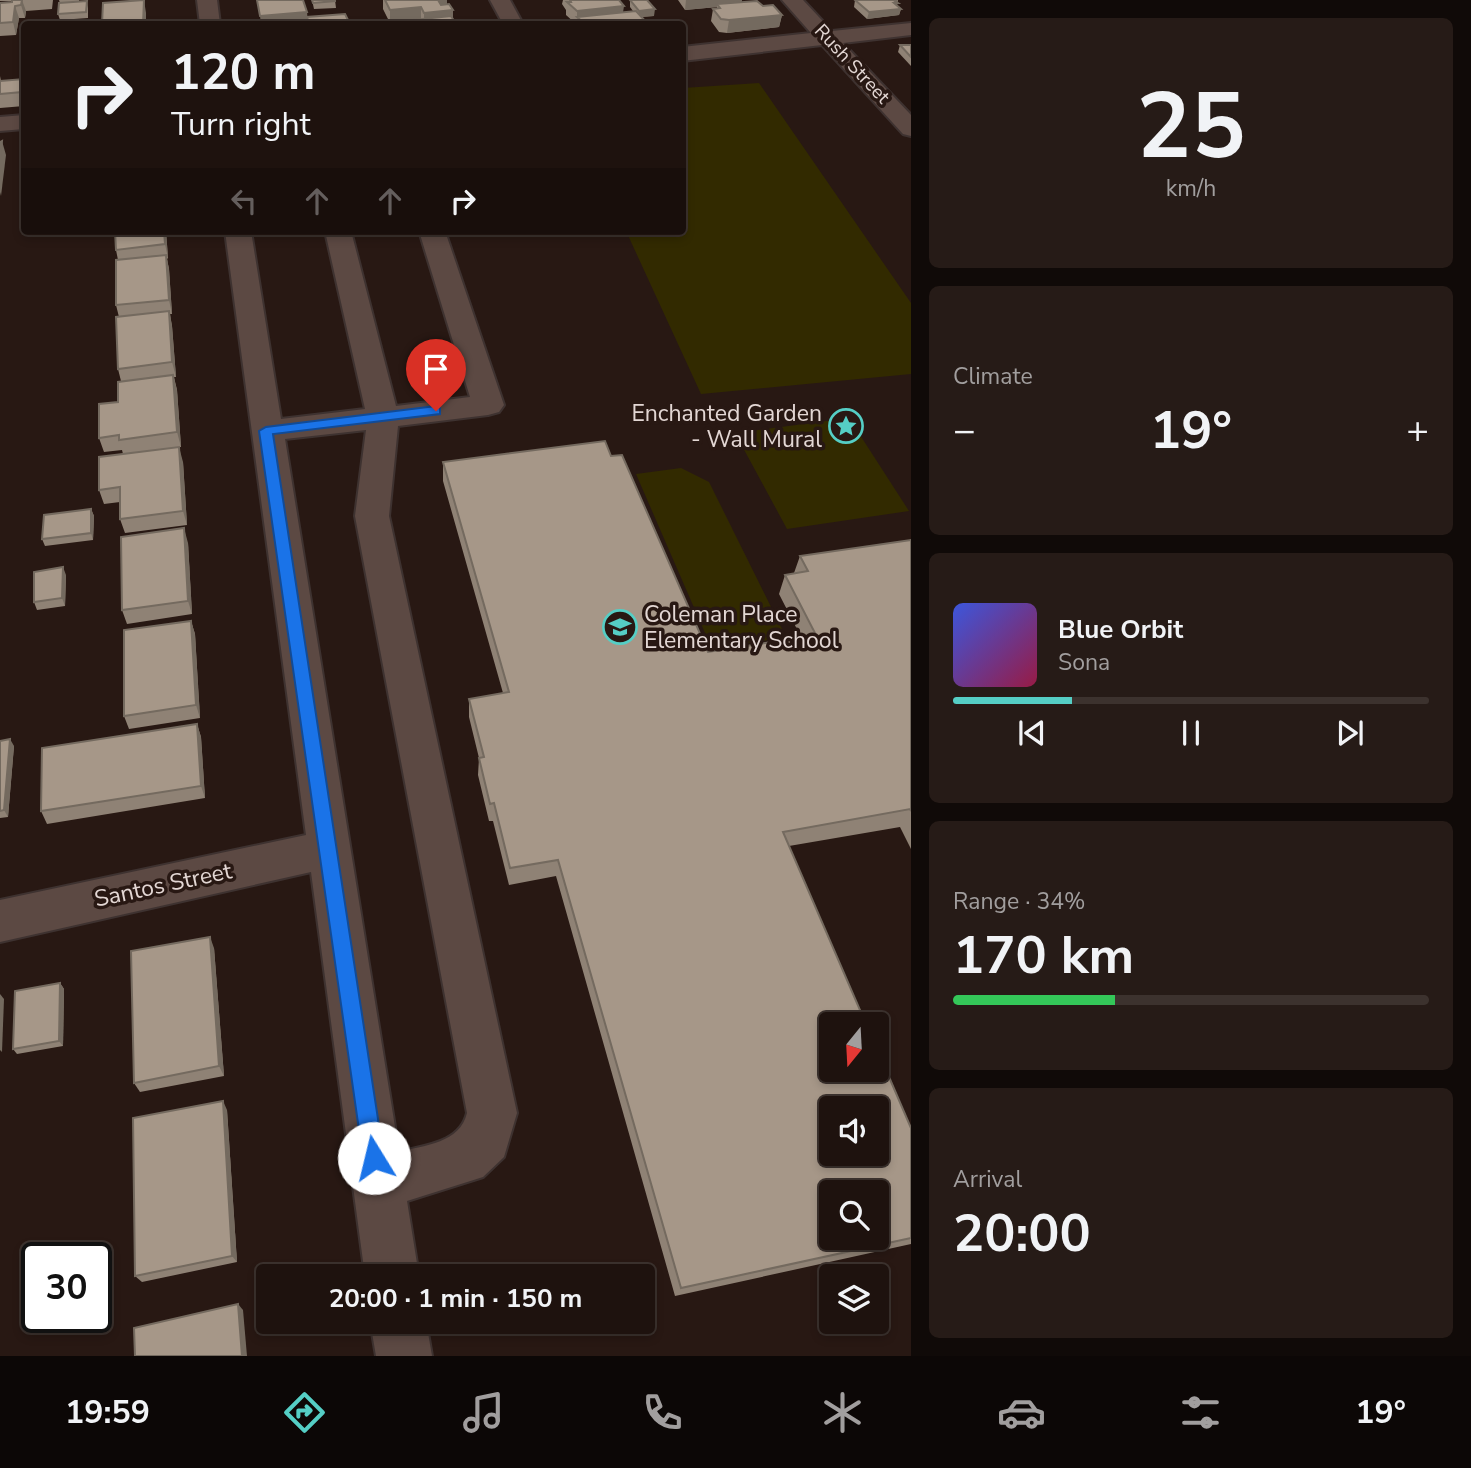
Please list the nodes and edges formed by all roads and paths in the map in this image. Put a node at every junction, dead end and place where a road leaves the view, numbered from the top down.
1 (207, 0) edge
2 (500, 0) edge
3 (792, 0) edge
4 (210, 21) edge
5 (511, 21) edge
6 (911, 29) edge
7 (828, 38) junction
8 (686, 54) edge
9 (21, 122) edge
10 (0, 124) edge
11 (911, 129) edge
12 (239, 235) edge
13 (339, 235) edge
14 (433, 235) edge
15 (383, 417) junction
16 (266, 431) junction
17 (327, 849) junction
18 (0, 921) edge
19 (378, 1184) junction
20 (390, 1264) edge
21 (400, 1334) edge
22 (404, 1356) edge

1 - 4 street
2 - 5 street
3 - 7 street, Rush Street
6 - 7 street
7 - 8 street
7 - 11 street, Rush Street
9 - 10 street
12 - 16 street
13 - 15 street
14 - 15 street
15 - 16 street
15 - 19 street
16 - 17 street
17 - 18 street, Santos Street
17 - 19 street
19 - 20 street
21 - 22 street

